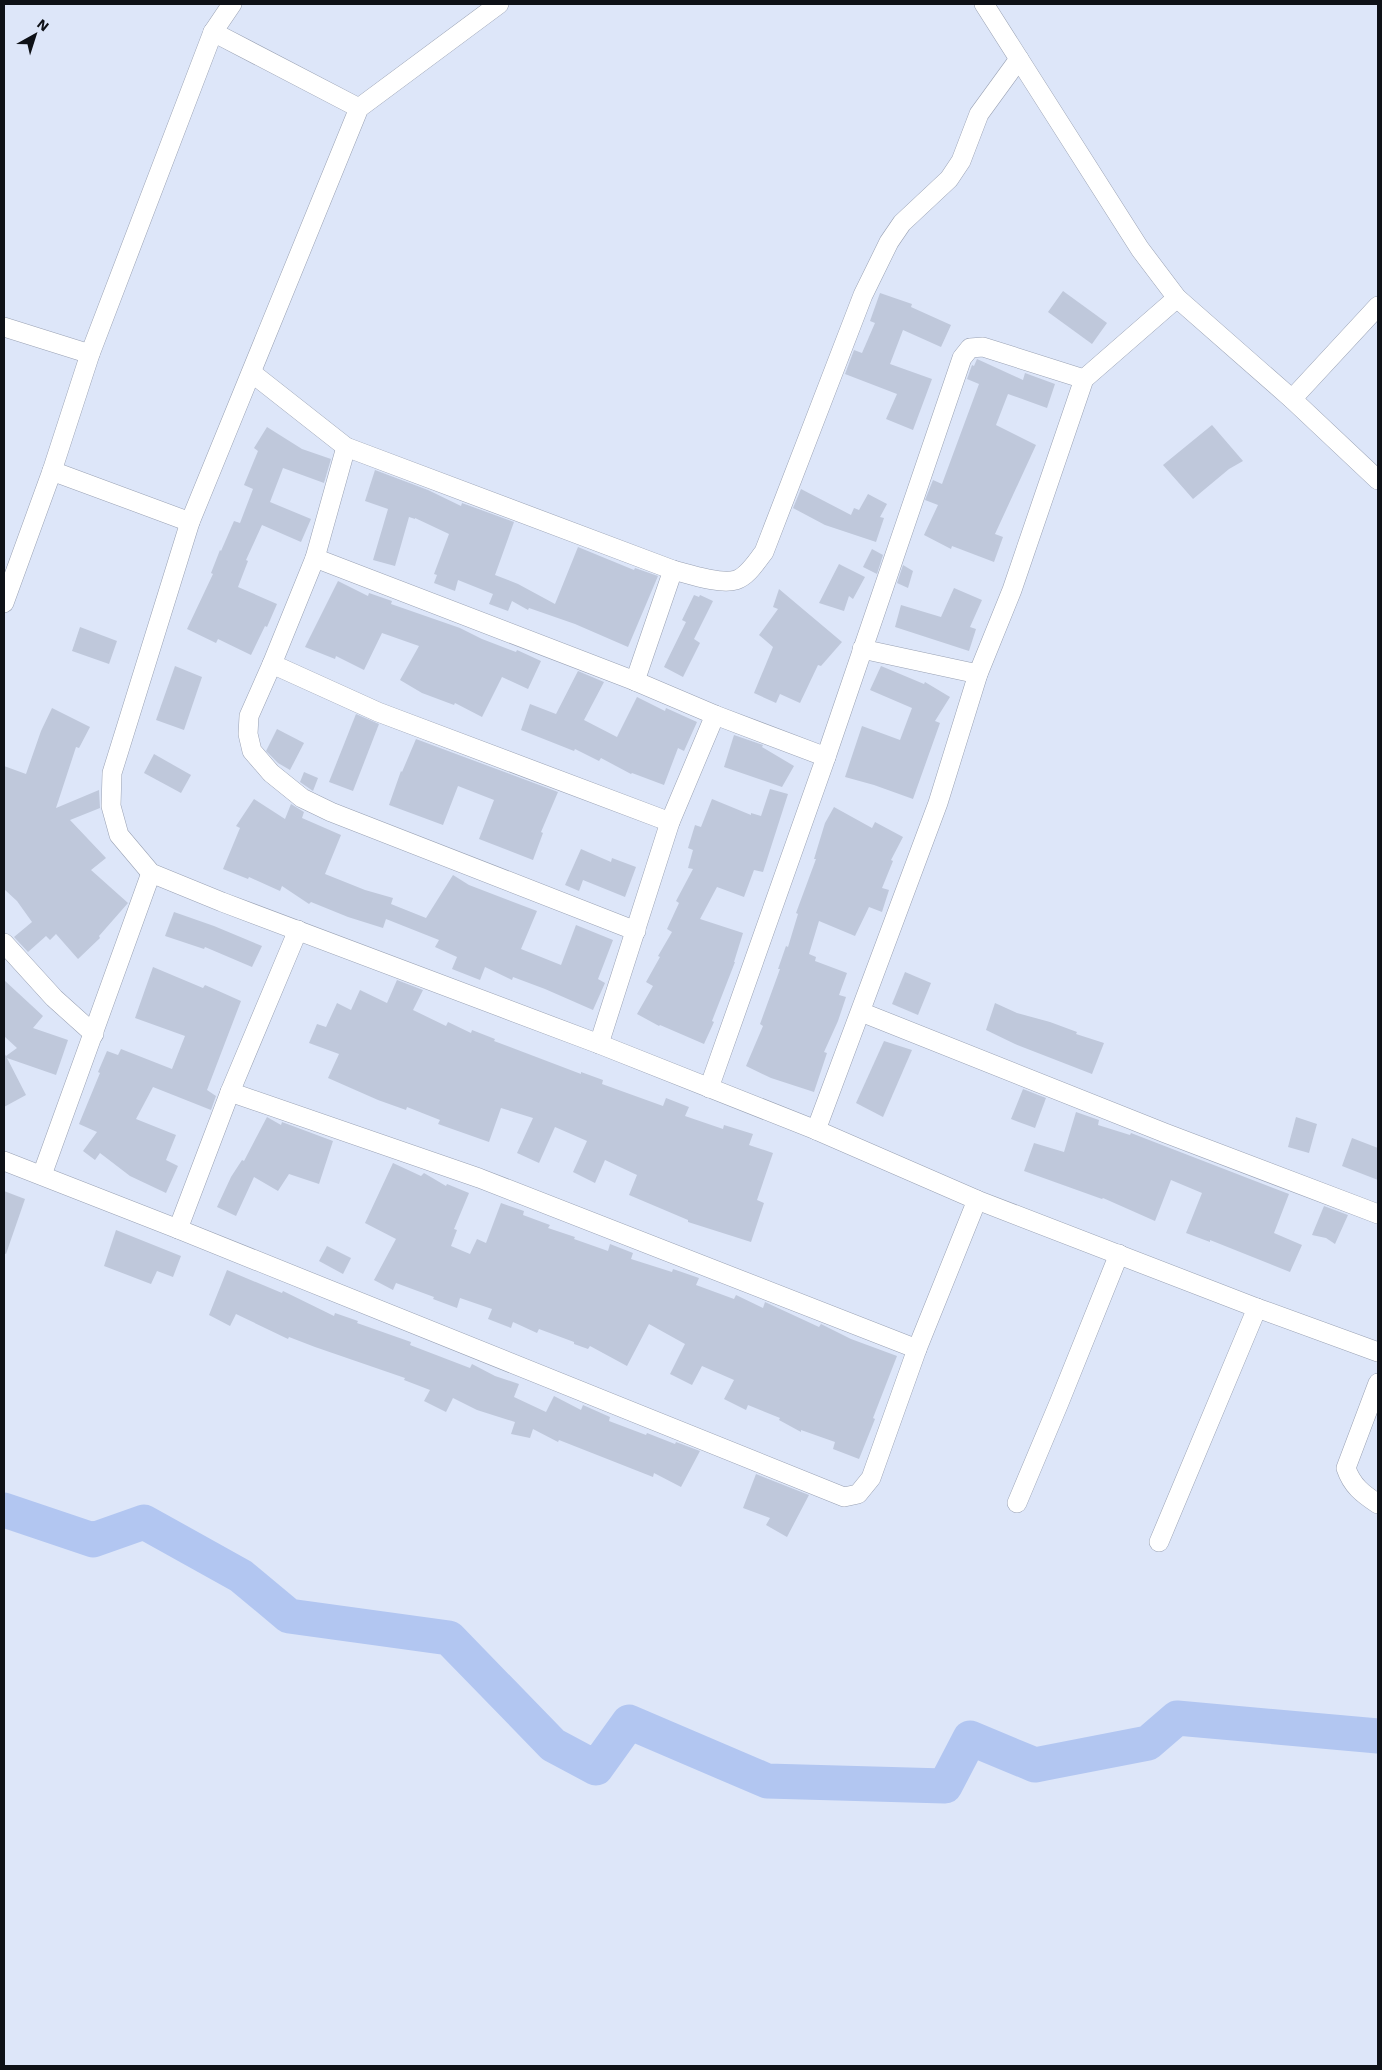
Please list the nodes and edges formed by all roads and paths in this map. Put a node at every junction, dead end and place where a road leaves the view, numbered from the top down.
1 (232, 4) edge
2 (984, 4) edge
3 (492, 6) edge
4 (213, 32) junction
5 (1019, 59) junction
6 (359, 108) junction
7 (1177, 298) junction
8 (1378, 306) edge
9 (4, 327) edge
10 (90, 354) junction
11 (252, 373) junction
12 (1084, 379) junction
13 (1292, 399) junction
14 (346, 447) junction
15 (52, 471) junction
16 (1378, 480) edge
17 (190, 522) junction
18 (315, 558) junction
19 (673, 570) junction
20 (4, 603) edge
21 (862, 649) junction
22 (272, 664) junction
23 (978, 674) junction
24 (635, 681) junction
25 (715, 714) junction
26 (826, 757) junction
27 (670, 822) junction
28 (152, 873) junction
29 (298, 930) junction
30 (636, 931) junction
31 (4, 943) edge
32 (861, 1012) junction
33 (94, 1034) junction
34 (600, 1044) junction
35 (709, 1088) junction
36 (230, 1092) junction
37 (816, 1130) junction
38 (4, 1161) edge
39 (42, 1175) junction
40 (977, 1200) junction
41 (1378, 1214) edge
42 (178, 1229) junction
43 (1119, 1254) junction
44 (1257, 1308) junction
45 (917, 1349) junction
46 (1378, 1352) edge
47 (1378, 1382) edge
48 (1017, 1503) dead end
49 (1378, 1504) edge
50 (1159, 1542) dead end

1 - 4 street
2 - 5 street
3 - 6 street
4 - 6 street
4 - 10 street
5 - 7 street
5 - 19 street
6 - 11 street
7 - 12 street
7 - 13 street
8 - 13 street
9 - 10 street
10 - 15 street
11 - 14 street
11 - 17 street
12 - 21 street
12 - 23 street
13 - 16 street
14 - 18 street
14 - 19 street
15 - 17 street
15 - 20 street
17 - 28 street
18 - 22 street
18 - 24 street
19 - 24 street
21 - 23 street
21 - 26 street
22 - 27 street
22 - 30 street
23 - 32 street
24 - 25 street
25 - 26 street
25 - 27 street
26 - 35 street
27 - 30 street
28 - 29 street
28 - 33 street
29 - 34 street
29 - 36 street
30 - 34 street
31 - 33 street
32 - 37 street
32 - 41 street
33 - 39 street
34 - 35 street
35 - 37 street
36 - 42 street
36 - 45 street
37 - 40 street
38 - 39 street
39 - 42 street
40 - 43 street
40 - 45 street
42 - 45 street
43 - 44 street
43 - 48 street
44 - 46 street
44 - 50 street
47 - 49 street

